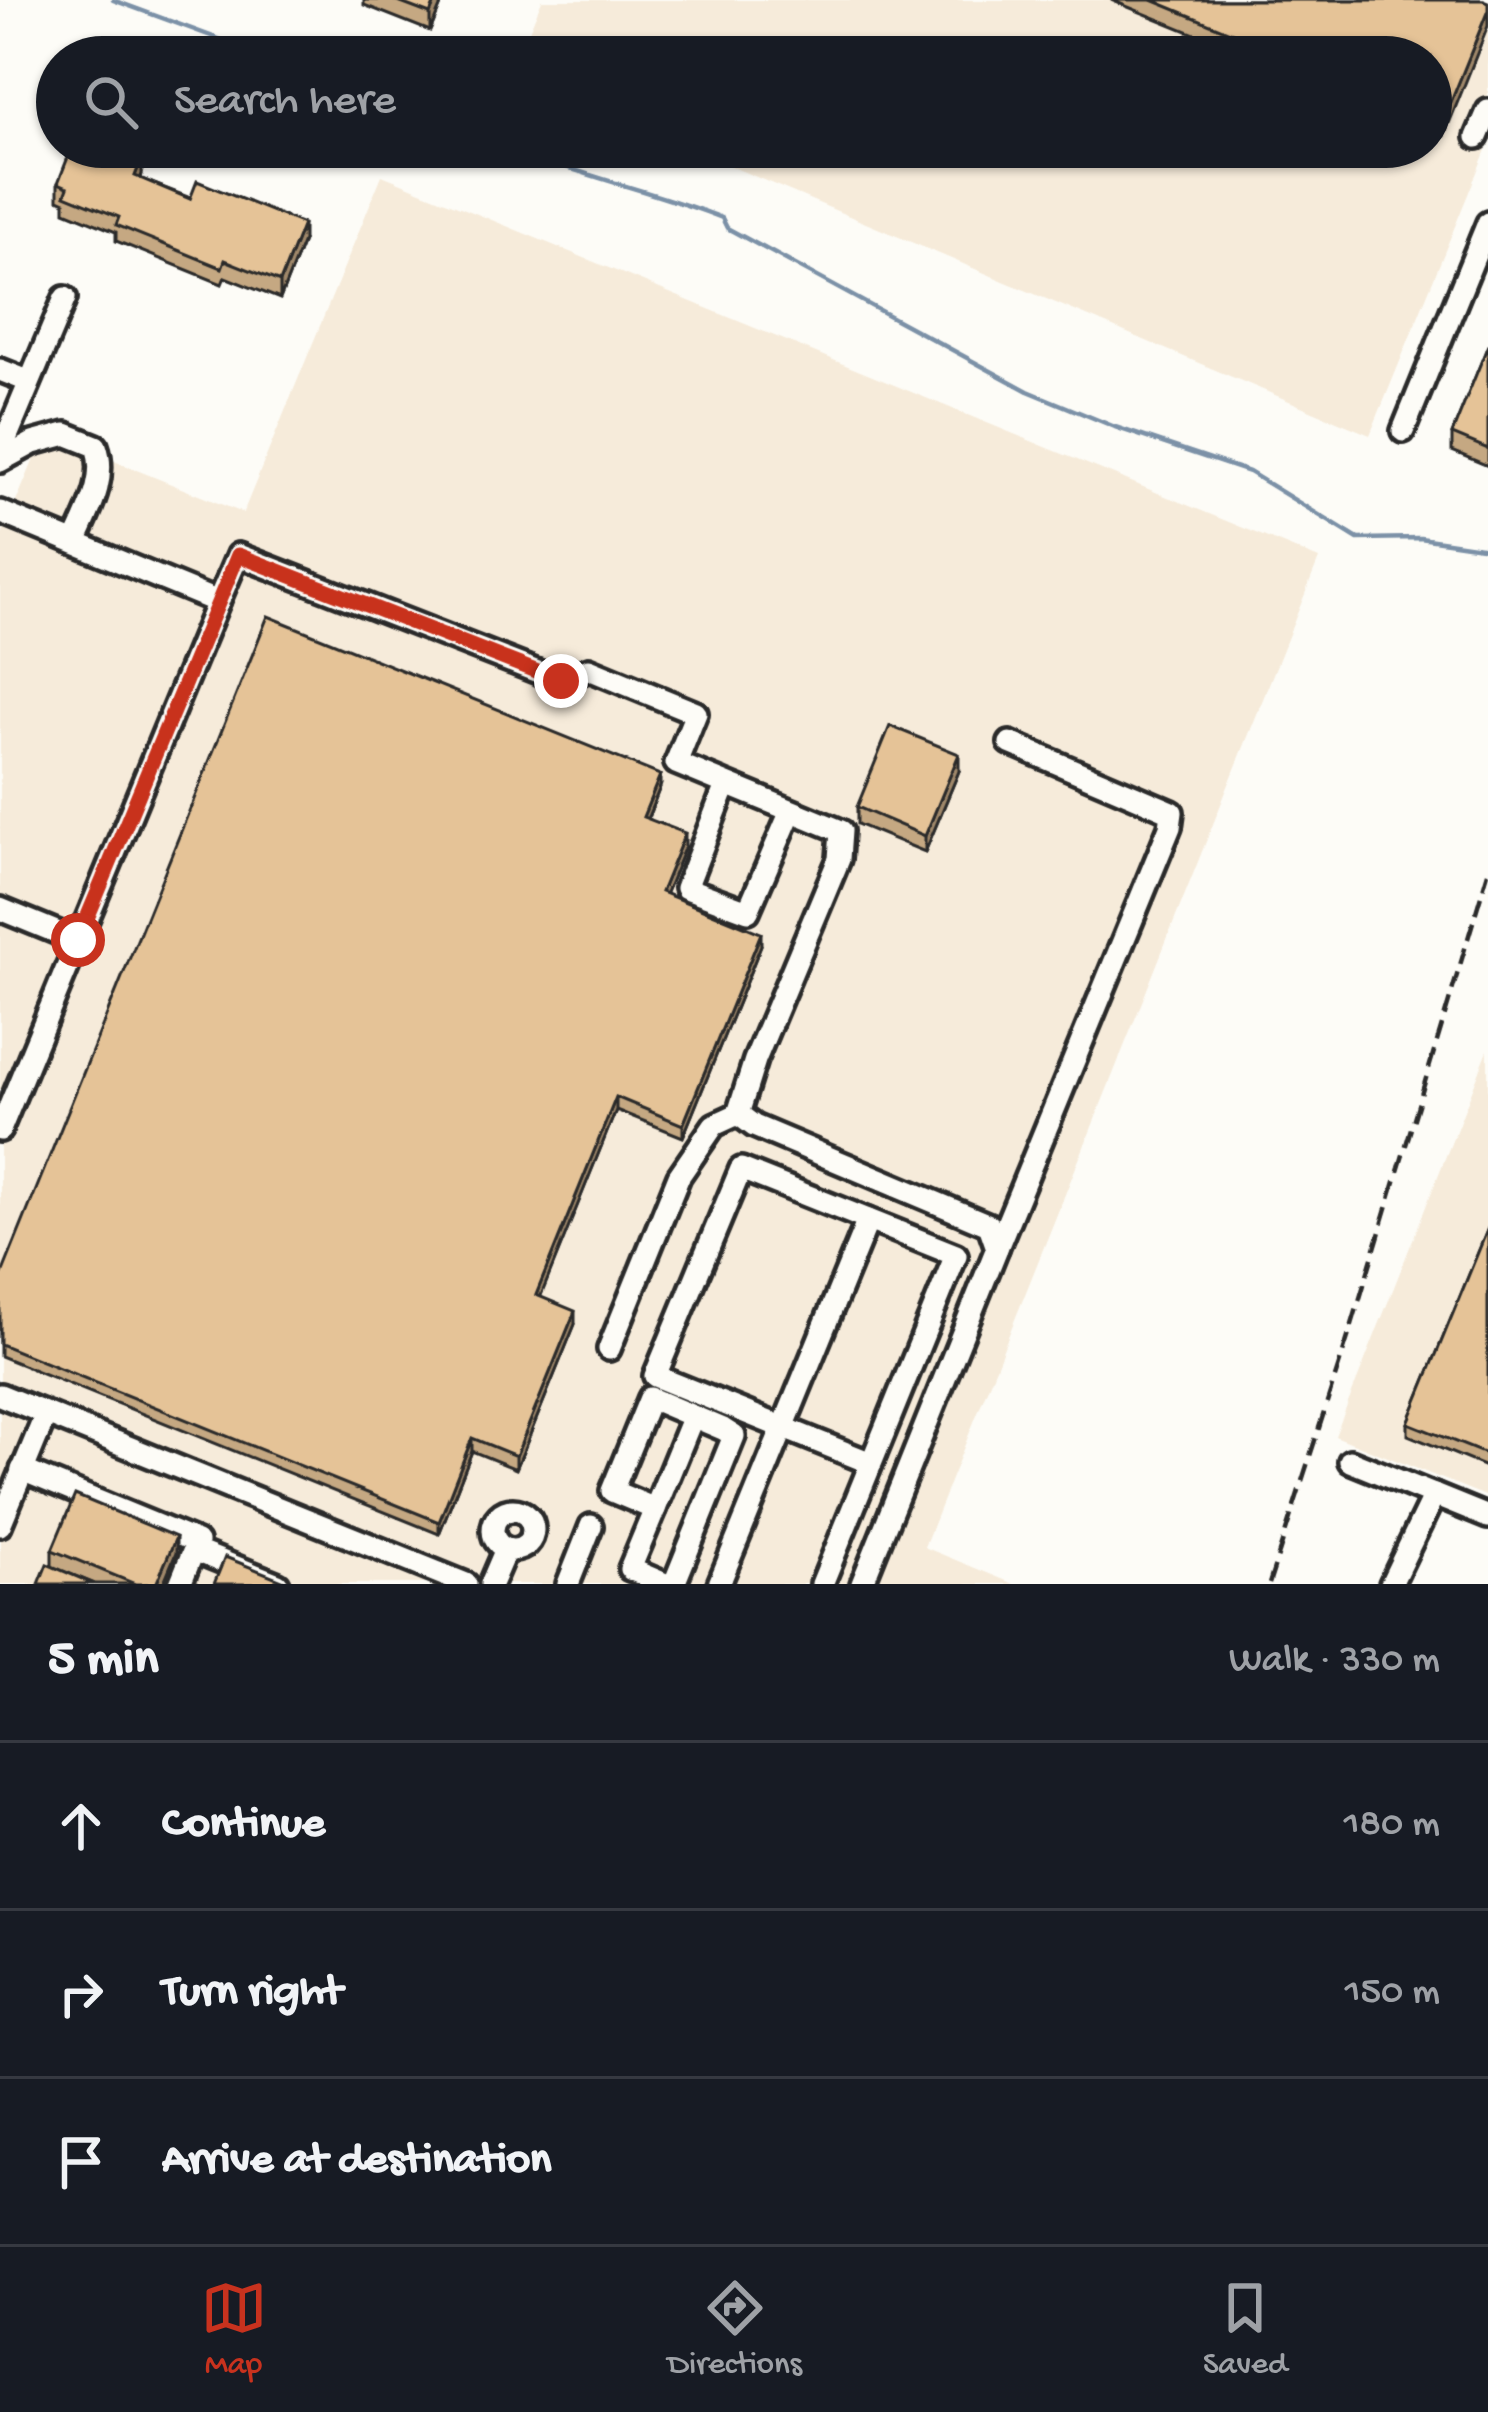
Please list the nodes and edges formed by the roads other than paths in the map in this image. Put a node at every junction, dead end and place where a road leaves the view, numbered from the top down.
1 (1488, 111) edge
2 (1477, 137) dead end
3 (1488, 223) edge
4 (65, 298) dead end
5 (0, 370) edge
6 (28, 381) junction
7 (1403, 431) dead end
8 (0, 457) edge
9 (0, 512) edge
10 (75, 542) junction
11 (218, 602) junction
12 (1010, 743) dead end
13 (726, 785) junction
14 (790, 811) junction
15 (0, 909) edge
16 (78, 940) junction
17 (738, 1114) junction
18 (0, 1130) edge
19 (868, 1220) junction
20 (997, 1248) junction
21 (609, 1348) dead end
22 (0, 1394) edge
23 (46, 1414) junction
24 (693, 1416) junction
25 (783, 1426) junction
26 (1349, 1462) dead end
27 (871, 1463) junction
28 (22, 1470) junction
29 (1433, 1496) junction
30 (655, 1509) junction
31 (1488, 1517) edge
32 (0, 1525) edge
33 (591, 1526) dead end
34 (506, 1549) dead end
35 (194, 1550) junction
36 (180, 1584) edge
37 (278, 1584) edge
38 (466, 1584) edge
39 (491, 1584) edge
40 (568, 1584) edge
41 (669, 1584) edge
42 (719, 1584) edge
43 (822, 1584) edge
44 (862, 1584) edge
45 (1391, 1584) edge

1 - 2 street
3 - 7 street
4 - 6 street
5 - 6 street
6 - 8 street
8 - 10 street
9 - 10 street
10 - 11 street
11 - 13 street
11 - 16 street
12 - 20 street
13 - 14 street
13 - 14 street
14 - 17 street
15 - 16 street
16 - 18 street
17 - 20 street
17 - 21 street
19 - 25 street
19 - 25 street
19 - 27 street
20 - 44 street
22 - 23 street
23 - 28 street
23 - 38 street
24 - 30 street
24 - 30 street
24 - 41 street
25 - 27 street
25 - 42 street
26 - 29 street
27 - 43 street
28 - 32 street
28 - 35 street
29 - 31 street
29 - 45 street
30 - 41 street
33 - 40 street
34 - 39 street
35 - 36 street
35 - 37 street

